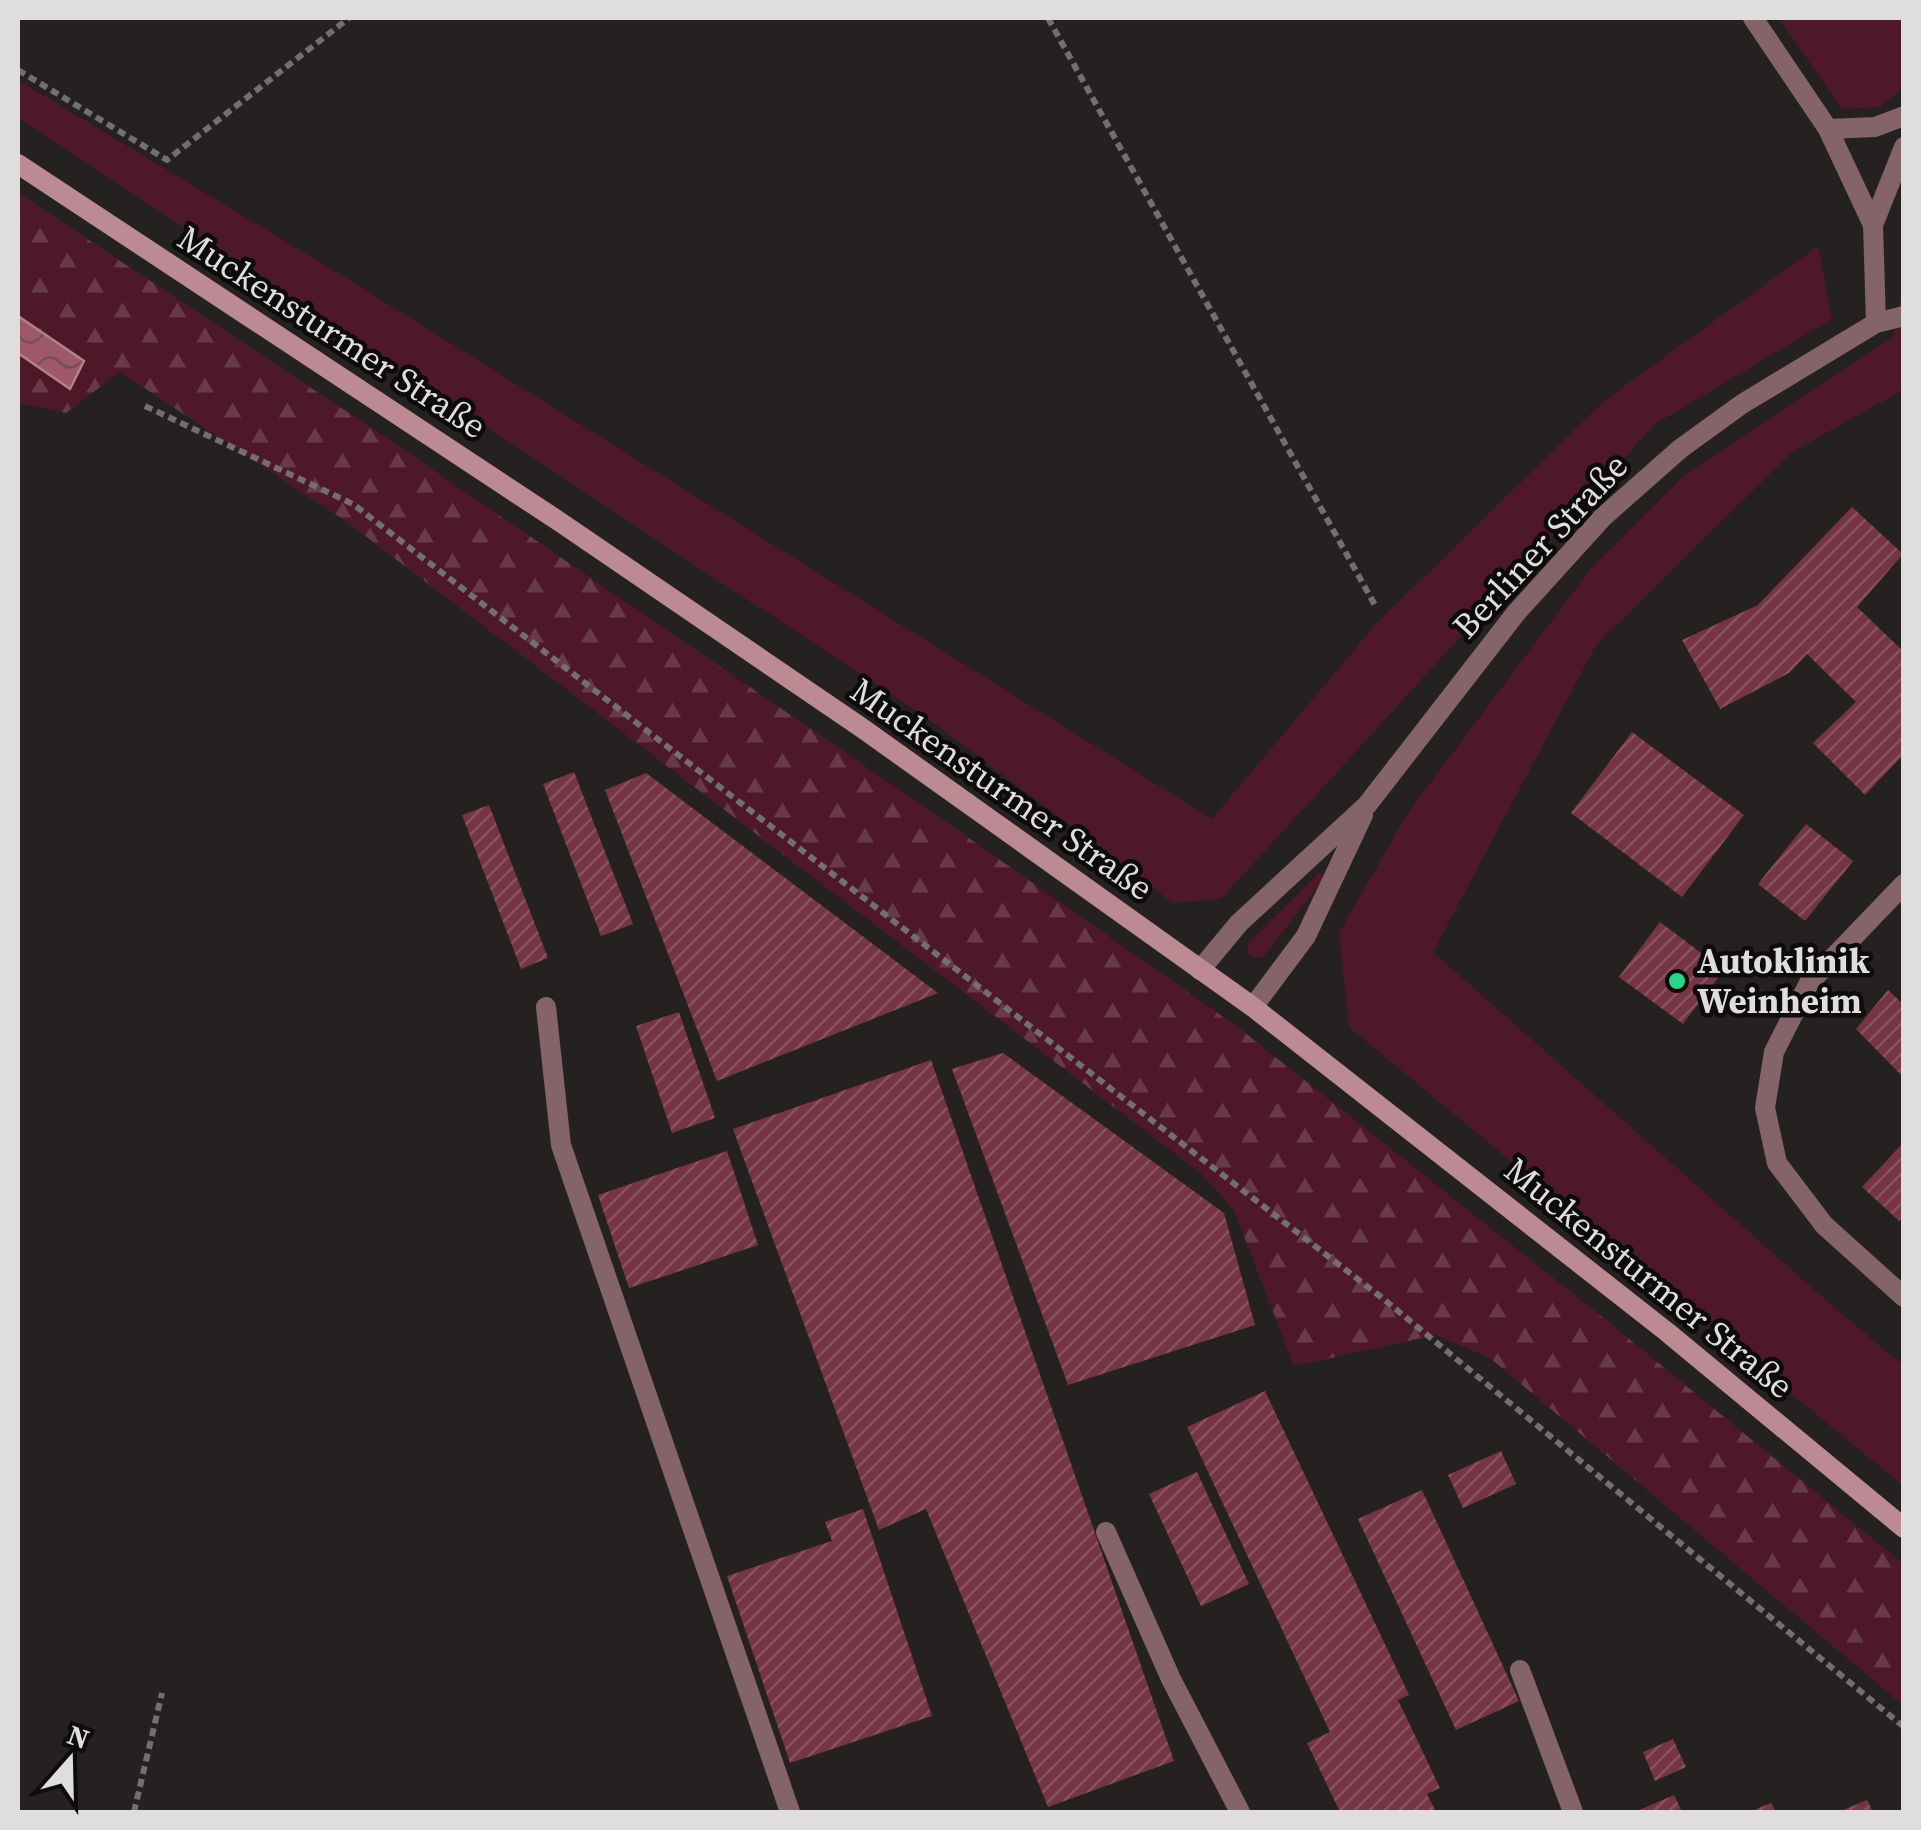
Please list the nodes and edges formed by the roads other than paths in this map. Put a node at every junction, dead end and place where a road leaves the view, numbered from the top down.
1 (1754, 18) edge
2 (1904, 116) edge
3 (1828, 129) junction
4 (1904, 147) edge
5 (18, 164) edge
6 (1873, 225) junction
7 (1904, 316) edge
8 (1876, 322) junction
9 (1367, 805) junction
10 (1904, 884) edge
11 (1200, 970) junction
12 (546, 1007) dead end
13 (1253, 1008) junction
14 (1904, 1297) edge
15 (1904, 1528) edge
16 (1106, 1532) dead end
17 (1520, 1670) dead end
18 (790, 1812) edge
19 (1240, 1812) edge
20 (1573, 1812) edge

1 - 3 street
2 - 3 street
3 - 6 street
4 - 6 street
5 - 11 main road, Muckensturmer Straße
6 - 8 street
7 - 8 street, Berliner Straße
8 - 9 street, Berliner Straße
9 - 11 street, Berliner Straße
9 - 13 street, Berliner Straße
10 - 14 street
11 - 13 main road, Muckensturmer Straße
12 - 18 street
13 - 15 main road, Muckensturmer Straße
16 - 19 street
17 - 20 street

